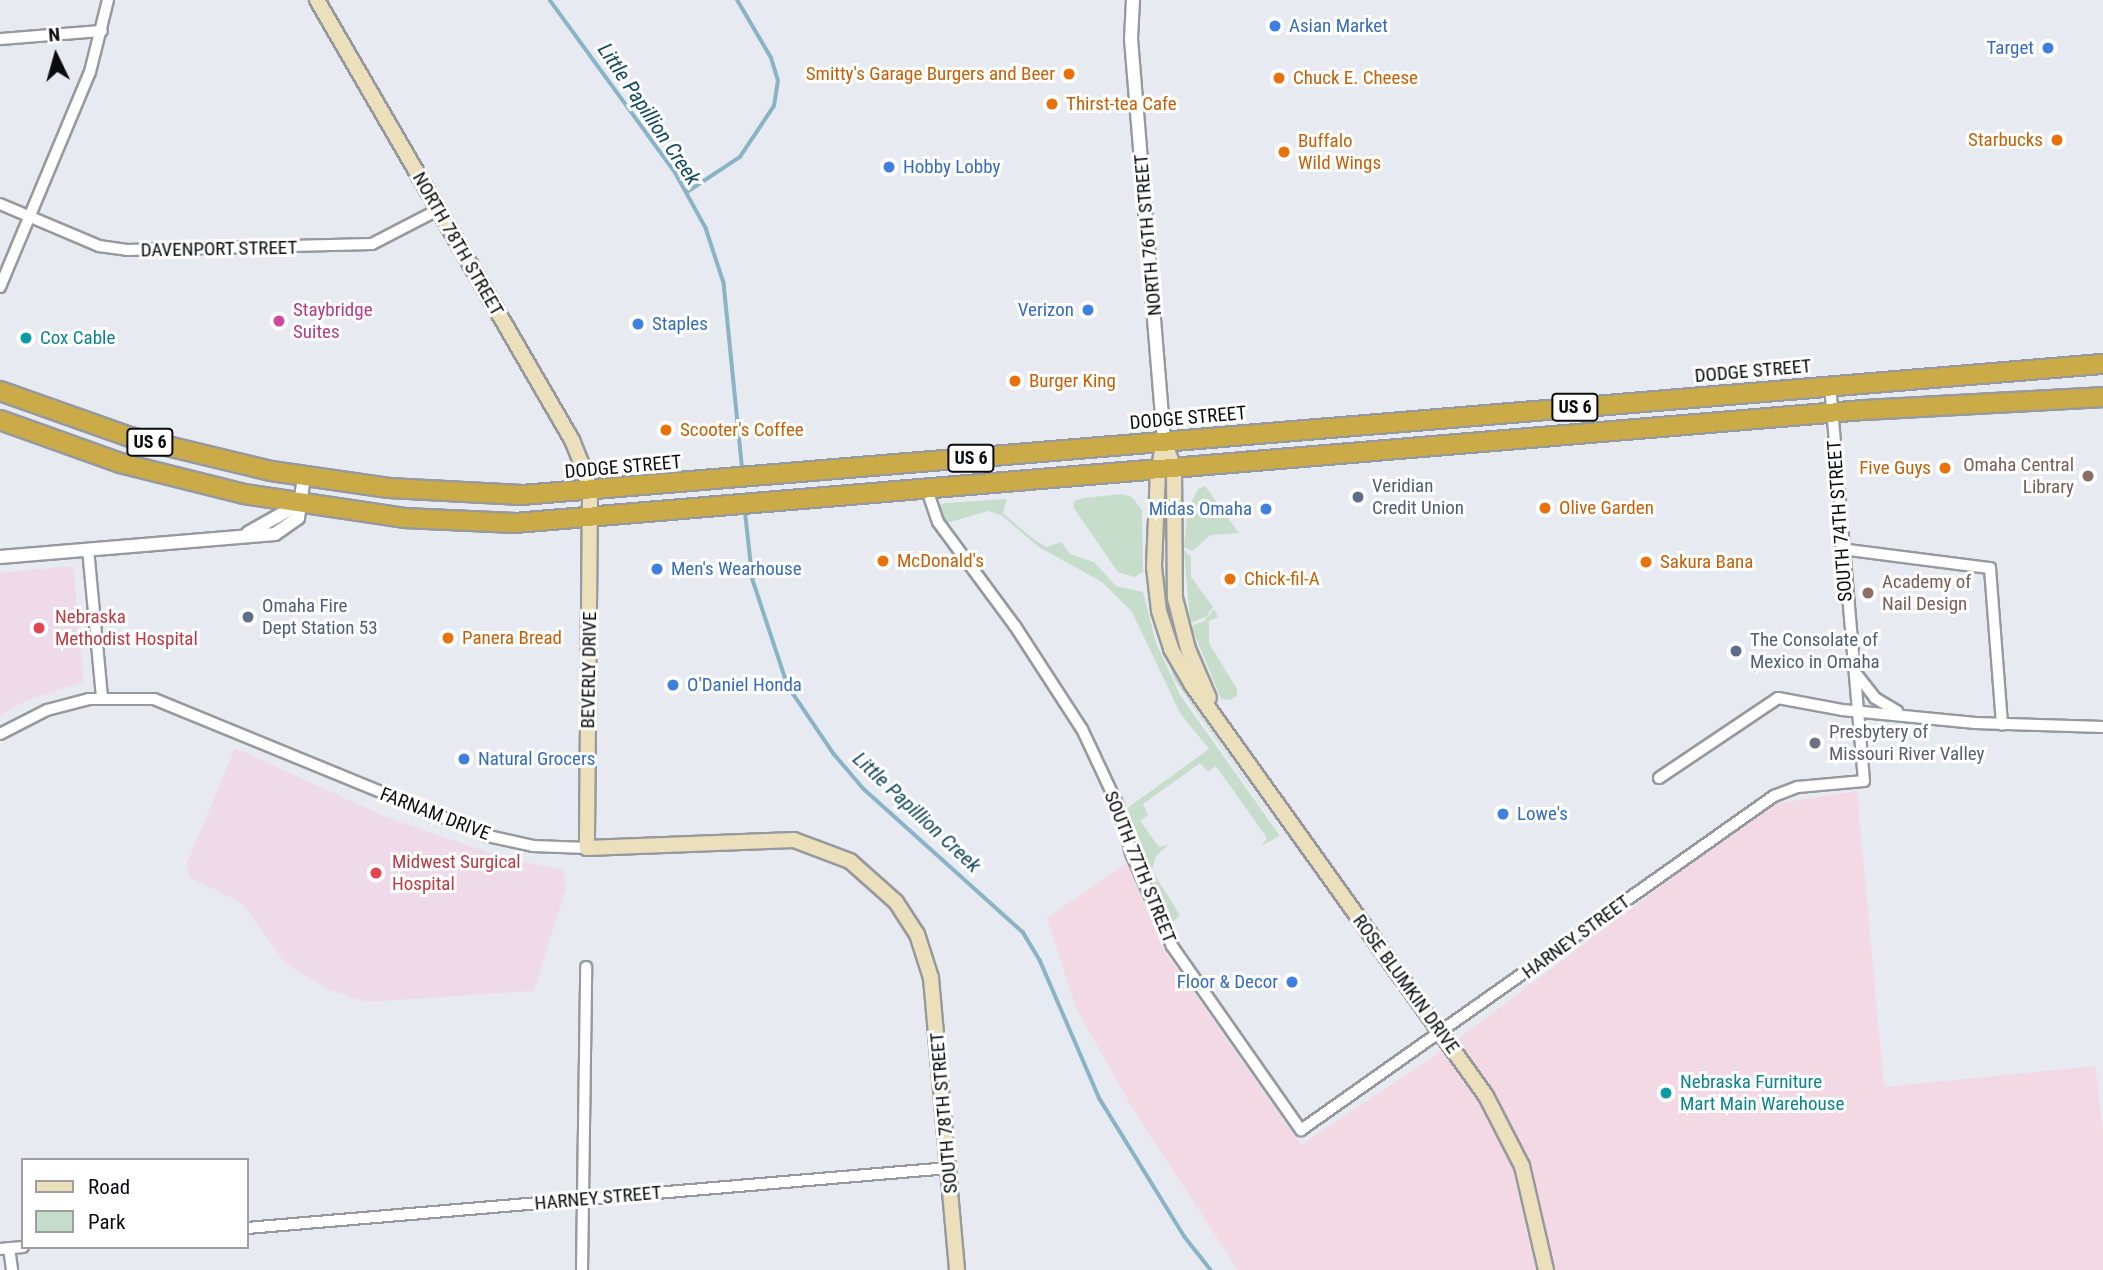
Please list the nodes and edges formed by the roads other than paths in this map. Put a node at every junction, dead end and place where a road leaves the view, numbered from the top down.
1 (108, 0) edge
2 (317, 0) edge
3 (1133, 0) edge
4 (102, 31) junction
5 (0, 39) edge
6 (0, 204) edge
7 (438, 210) junction
8 (29, 217) junction
9 (0, 287) edge
10 (2103, 364) edge
11 (1830, 386) junction
12 (0, 391) edge
13 (2103, 397) edge
14 (1832, 413) junction
15 (0, 421) edge
16 (1164, 441) junction
17 (1166, 470) junction
18 (304, 477) junction
19 (927, 490) junction
20 (590, 492) junction
21 (299, 505) junction
22 (590, 519) junction
23 (1841, 549) junction
24 (88, 550) junction
25 (0, 557) edge
26 (1855, 672) junction
27 (102, 697) junction
28 (1860, 711) junction
29 (1903, 714) junction
30 (2002, 725) junction
31 (2103, 727) edge
32 (0, 734) edge
33 (1659, 778) dead end
34 (1864, 781) joint
35 (587, 848) junction
36 (926, 956) joint
37 (586, 967) dead end
38 (1443, 1034) junction
39 (1301, 1130) joint
40 (948, 1168) junction
41 (582, 1199) junction
42 (248, 1228) edge
43 (5, 1248) edge
44 (12, 1270) edge
45 (582, 1270) edge
46 (957, 1270) edge
47 (1546, 1270) edge

1 - 4 street
2 - 7 main road, NORTH 78TH STREET
3 - 16 street, NORTH 76TH STREET
4 - 5 street
4 - 8 street
6 - 8 street, DAVENPORT STREET
7 - 8 street, DAVENPORT STREET
7 - 20 main road, NORTH 78TH STREET
8 - 9 street
10 - 11 highway, DODGE STREET / US 6
11 - 14 street, SOUTH 74TH STREET
11 - 16 highway, DODGE STREET / US 6
12 - 18 highway, US 6
13 - 14 highway, US 6
14 - 17 highway, US 6
14 - 23 street, SOUTH 74TH STREET
15 - 21 highway, US 6
16 - 17 main road, NORTH 76TH STREET
16 - 20 highway, DODGE STREET / US 6
17 - 19 highway, US 6
17 - 38 main road, ROSE BLUMKIN DRIVE
18 - 20 highway, DODGE STREET / US 6
18 - 21 street
19 - 22 highway, US 6
19 - 39 street, SOUTH 77TH STREET
20 - 22 main road, BEVERLY DRIVE
21 - 22 highway, US 6
21 - 24 street
22 - 35 main road, BEVERLY DRIVE
23 - 26 street, SOUTH 74TH STREET
23 - 30 street
24 - 25 street
24 - 27 street
26 - 28 street, SOUTH 74TH STREET
26 - 29 street
27 - 32 street, FARNAM DRIVE
27 - 35 street, FARNAM DRIVE
28 - 29 street
28 - 33 street
28 - 34 street, SOUTH 74TH STREET
29 - 30 street
30 - 31 street
34 - 38 street, HARNEY STREET
35 - 36 main road, FARNAM DRIVE
36 - 40 main road, SOUTH 78TH STREET
37 - 41 street
38 - 39 street, HARNEY STREET
38 - 47 main road, ROSE BLUMKIN DRIVE
40 - 41 street, HARNEY STREET
40 - 46 main road, SOUTH 78TH STREET
41 - 42 street, HARNEY STREET
41 - 45 street
43 - 44 street

